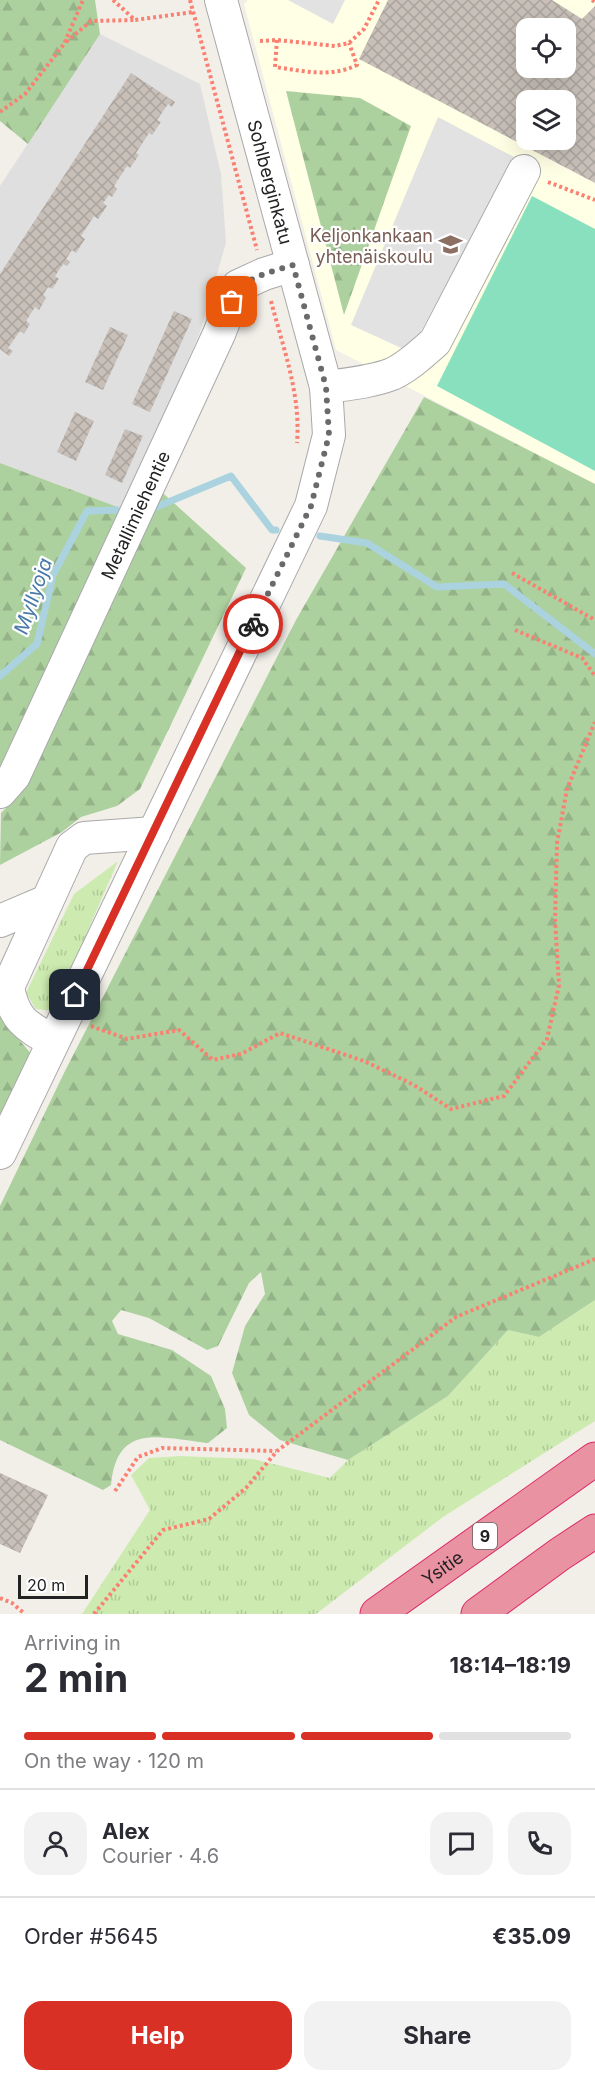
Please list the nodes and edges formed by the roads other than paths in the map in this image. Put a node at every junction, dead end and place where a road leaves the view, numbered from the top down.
1 (207, 6) edge
2 (524, 171) road end
3 (293, 265) junction
4 (326, 387) junction
5 (8, 782) edge
6 (154, 833) junction
7 (47, 901) junction
8 (0, 921) edge
9 (59, 1028) junction
10 (0, 1153) edge
11 (595, 1459) edge
12 (595, 1532) edge
13 (377, 1614) edge
14 (478, 1614) edge

1 - 3 street, Sohlberginkatu
2 - 4 street
3 - 4 street, Sohlberginkatu
3 - 5 street, Metallimiehentie
4 - 6 street, Sohlberginkatu
6 - 7 street
6 - 9 street, Sohlberginkatu
7 - 8 street
7 - 9 street
9 - 10 street, Sohlberginkatu
11 - 13 highway, Ysitie / 9
12 - 14 highway

